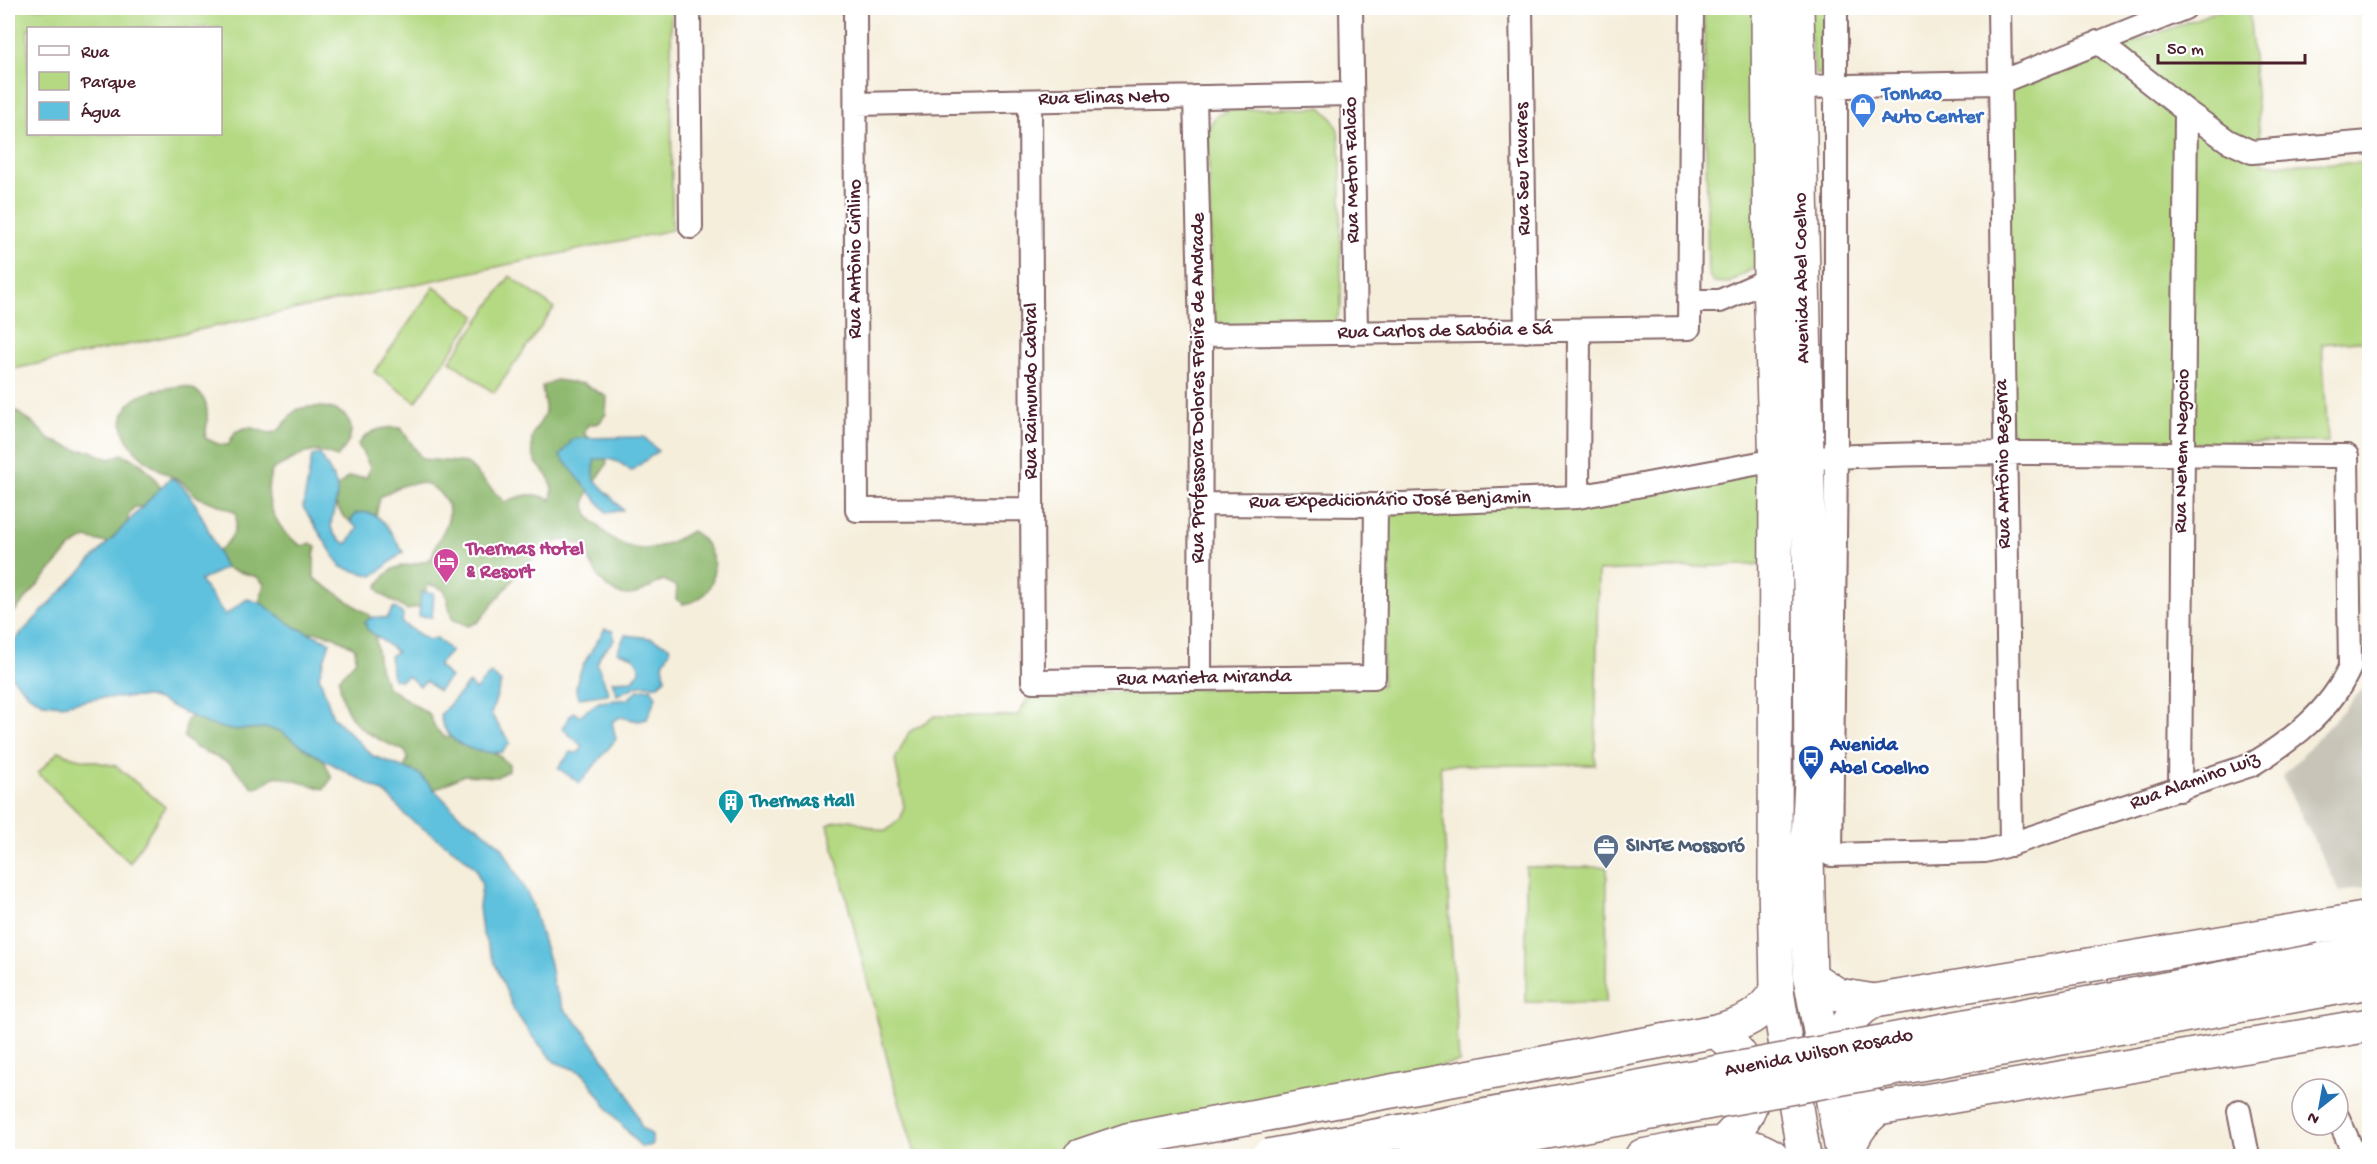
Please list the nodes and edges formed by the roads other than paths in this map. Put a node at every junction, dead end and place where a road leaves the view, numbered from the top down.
1 (689, 8) edge
2 (855, 8) edge
3 (1351, 8) edge
4 (1521, 8) edge
5 (1692, 8) edge
6 (1768, 8) edge
7 (1797, 8) edge
8 (1836, 8) edge
9 (1999, 8) edge
10 (2185, 8) edge
11 (2098, 42) junction
12 (1998, 84) junction
13 (1836, 85) junction
14 (1799, 87) junction
15 (1352, 94) junction
16 (1196, 97) junction
17 (1030, 100) junction
18 (856, 104) junction
19 (2186, 111) junction
20 (1785, 139) junction
21 (2370, 142) edge
22 (691, 227) dead end
23 (1770, 279) junction
24 (1689, 301) junction
25 (1579, 330) junction
26 (1526, 331) junction
27 (1356, 333) junction
28 (1201, 335) junction
29 (2004, 455) junction
30 (2183, 455) junction
31 (2347, 456) joint
32 (1806, 458) junction
33 (1578, 497) junction
34 (1202, 504) junction
35 (1376, 505) junction
36 (1032, 509) junction
37 (1775, 587) junction
38 (1810, 589) junction
39 (1775, 624) junction
40 (1810, 629) junction
41 (1200, 679) junction
42 (1033, 681) joint
43 (2180, 790) junction
44 (2011, 845) junction
45 (1831, 855) joint
46 (2370, 918) edge
47 (2370, 951) edge
48 (2323, 975) junction
49 (1810, 977) junction
50 (2370, 982) edge
51 (1777, 991) junction
52 (1874, 1001) junction
53 (2370, 1025) edge
54 (1716, 1030) junction
55 (1878, 1109) junction
56 (2239, 1111) dead end
57 (2346, 1137) edge
58 (1724, 1142) junction
59 (1080, 1156) edge
60 (1268, 1156) edge
61 (1416, 1156) edge
62 (1642, 1156) edge
63 (1772, 1156) edge
64 (1804, 1156) edge
65 (1845, 1156) edge
66 (2248, 1156) edge
67 (2355, 1156) edge

1 - 22 street
2 - 18 street, Rua Antônio Cirilino
3 - 15 street, Rua Meton Falcão
4 - 26 street, Rua Seu Tavares
5 - 24 street
6 - 20 main road, Avenida Abel Coelho
7 - 14 main road, Avenida Abel Coelho
8 - 13 street, Avenida Abel Coelho
9 - 12 street, Rua Antônio Bezerra
10 - 11 street
11 - 12 street
11 - 19 street
12 - 13 street
12 - 29 street, Rua Antônio Bezerra
13 - 14 street
13 - 32 street, Avenida Abel Coelho
14 - 20 main road, Avenida Abel Coelho
15 - 16 street, Rua Elinas Neto
15 - 27 street, Rua Meton Falcão
16 - 17 street, Rua Elinas Neto
16 - 28 street, Rua Professora Dolores Freire de Andrade
17 - 18 street, Rua Elinas Neto
17 - 36 street, Rua Raimundo Cabral
18 - 36 street, Rua Antônio Cirilino
19 - 21 street
19 - 30 street, Rua Nenem Negocio
20 - 23 main road, Avenida Abel Coelho
20 - 32 main road, Avenida Abel Coelho
23 - 24 street
23 - 32 main road, Avenida Abel Coelho
24 - 25 street, Rua Carlos de Sabóia e Sá
25 - 26 street, Rua Carlos de Sabóia e Sá
25 - 33 street
26 - 27 street, Rua Carlos de Sabóia e Sá
27 - 28 street, Rua Carlos de Sabóia e Sá
28 - 34 street, Rua Professora Dolores Freire de Andrade
29 - 30 street, Rua Expedicionário José Benjamin
29 - 32 street, Rua Expedicionário José Benjamin
29 - 44 street, Rua Antônio Bezerra
30 - 31 street, Rua Expedicionário José Benjamin
30 - 43 street, Rua Nenem Negocio
31 - 43 street, Rua Alamino Luiz
32 - 33 street, Rua Expedicionário José Benjamin
32 - 37 main road, Avenida Abel Coelho
32 - 38 main road, Avenida Abel Coelho
32 - 45 street, Avenida Abel Coelho
33 - 35 street, Rua Expedicionário José Benjamin
34 - 35 street, Rua Expedicionário José Benjamin
34 - 41 street, Rua Professora Dolores Freire de Andrade
35 - 41 street, Rua Marieta Miranda
36 - 42 street, Rua Raimundo Cabral
37 - 38 main road
37 - 39 main road, Avenida Abel Coelho
38 - 40 main road, Avenida Abel Coelho
39 - 40 main road
39 - 51 main road, Avenida Abel Coelho
40 - 49 main road, Avenida Abel Coelho
41 - 42 street, Rua Marieta Miranda
43 - 44 street, Rua Alamino Luiz
44 - 45 street, Rua Alamino Luiz
46 - 52 main road
47 - 48 main road, Avenida Wilson Rosado
48 - 50 main road, Avenida Wilson Rosado
48 - 60 main road, Avenida Wilson Rosado, bridge
48 - 61 main road, Avenida Wilson Rosado, bridge
49 - 52 main road
49 - 65 main road, Avenida Abel Coelho
51 - 54 main road
51 - 64 main road, Avenida Abel Coelho
52 - 55 main road
53 - 55 main road
54 - 58 main road
54 - 59 main road
55 - 65 main road
56 - 66 street
57 - 67 street
58 - 62 main road
58 - 63 main road

